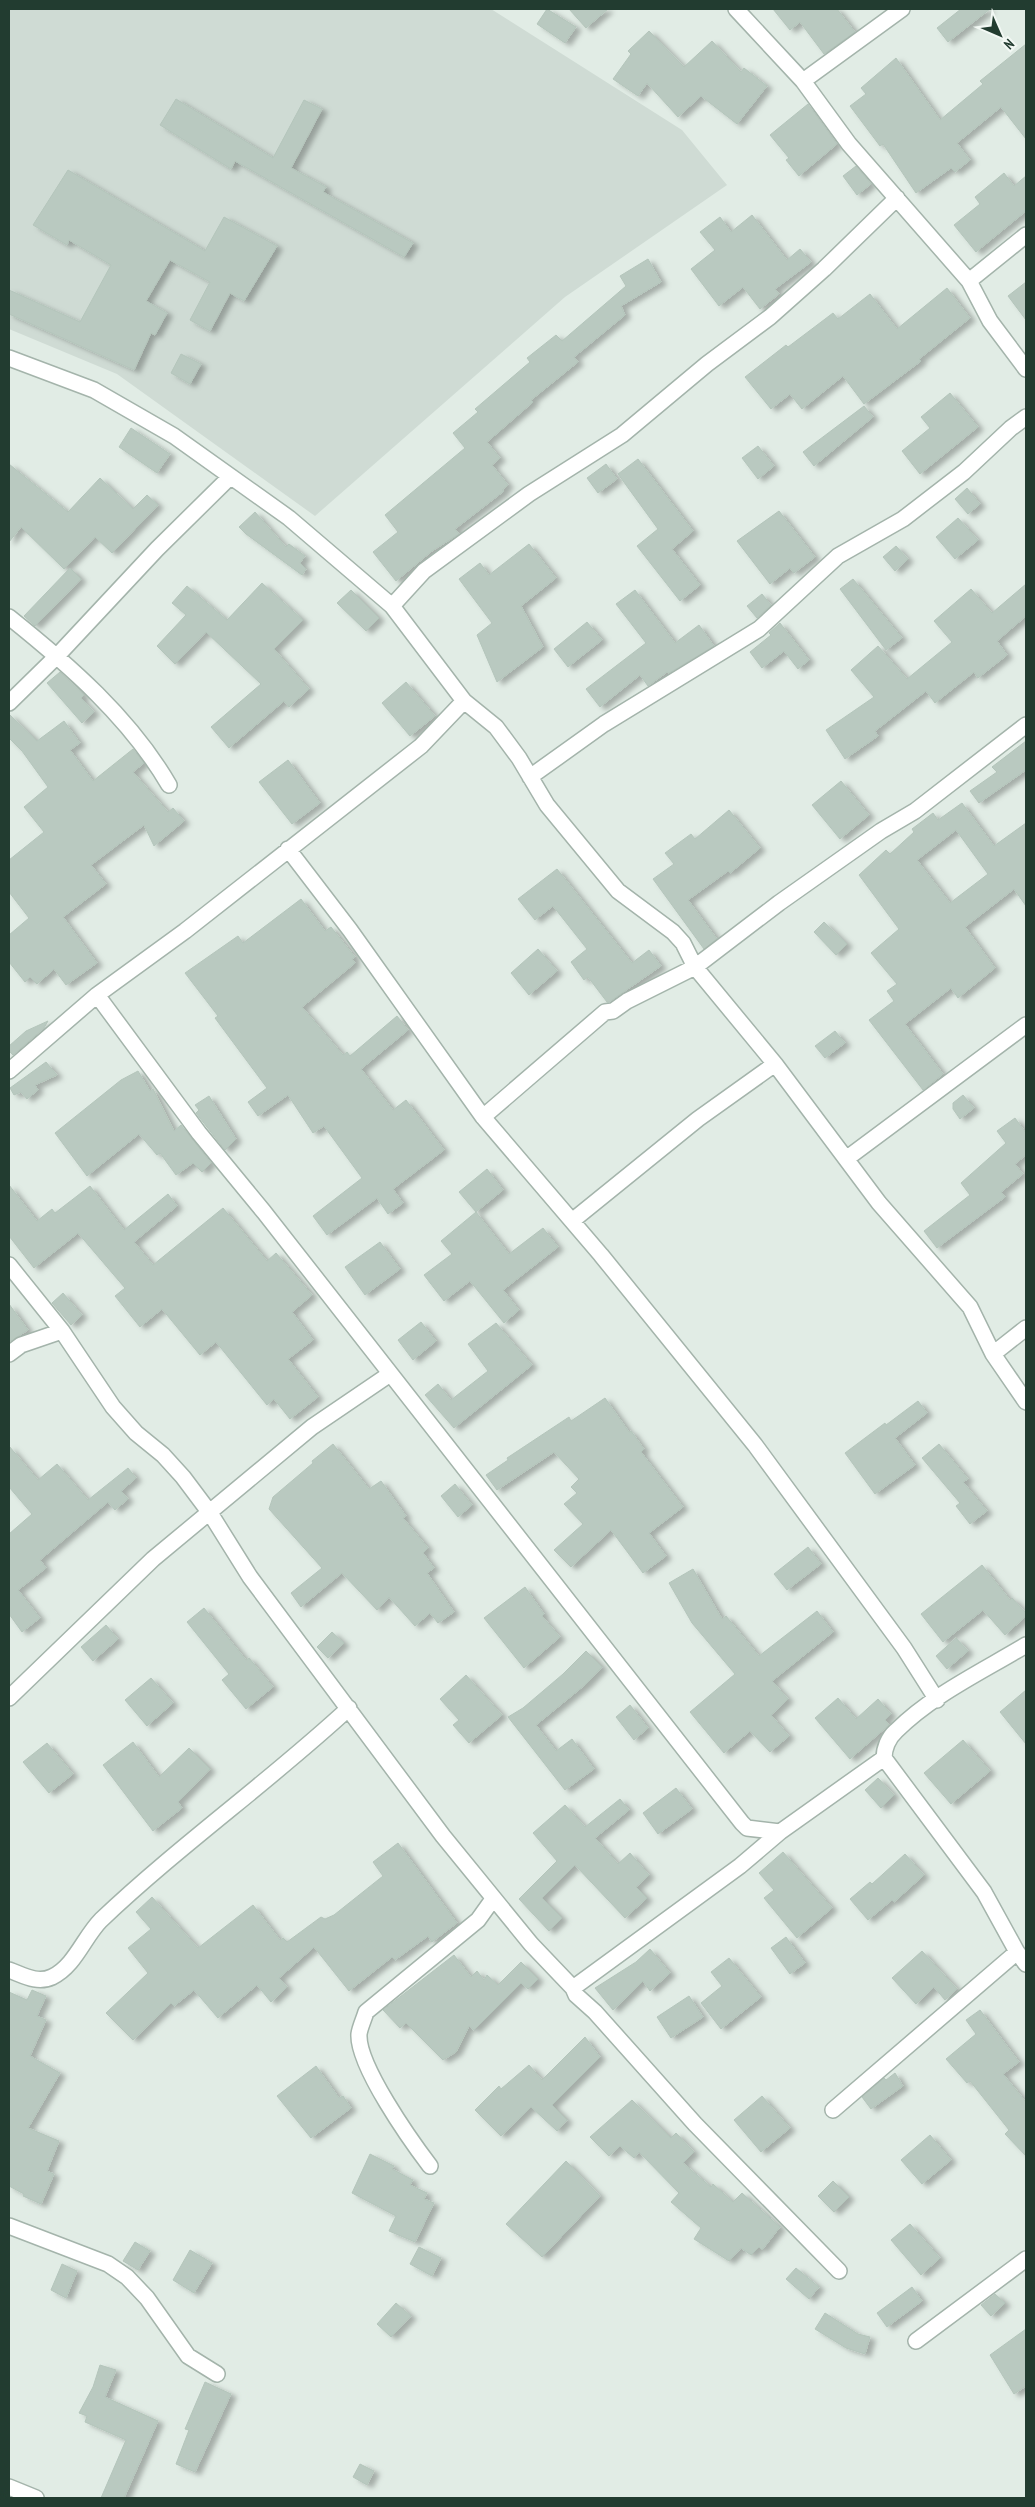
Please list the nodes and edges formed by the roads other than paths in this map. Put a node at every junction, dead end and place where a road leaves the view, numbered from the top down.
1 (736, 9) edge
2 (902, 9) edge
3 (803, 81) junction
4 (897, 198) junction
5 (1026, 235) edge
6 (969, 281) junction
7 (9, 358) edge
8 (1026, 370) edge
9 (1026, 417) edge
10 (230, 477) junction
11 (392, 606) junction
12 (9, 617) edge
13 (57, 656) junction
14 (464, 701) junction
15 (9, 703) edge
16 (1026, 725) edge
17 (530, 777) junction
18 (169, 786) dead end
19 (288, 849) junction
20 (695, 967) junction
21 (97, 995) junction
22 (1026, 1025) edge
23 (775, 1064) junction
24 (9, 1071) edge
25 (483, 1117) junction
26 (846, 1159) junction
27 (572, 1221) junction
28 (9, 1265) edge
29 (1026, 1328) edge
30 (62, 1331) junction
31 (9, 1354) edge
32 (993, 1354) junction
33 (390, 1374) junction
34 (1026, 1402) edge
35 (210, 1513) junction
36 (1026, 1645) edge
37 (9, 1698) edge
38 (937, 1700) junction
39 (349, 1708) junction
40 (884, 1758) junction
41 (780, 1832) junction
42 (493, 1899) junction
43 (1022, 1958) edge
44 (9, 1970) edge
45 (573, 1988) junction
46 (833, 2110) dead end
47 (430, 2166) dead end
48 (9, 2226) edge
49 (1026, 2259) edge
50 (839, 2271) dead end
51 (916, 2341) dead end
52 (217, 2374) dead end
53 (9, 2487) edge
54 (36, 2498) edge

1 - 3 street
2 - 3 street
3 - 4 street
4 - 6 street
4 - 11 street
5 - 6 street
6 - 8 street
7 - 10 street
9 - 17 street
10 - 11 street
10 - 13 street
11 - 14 street
12 - 13 street
13 - 15 street
13 - 18 street
14 - 17 street
14 - 19 street
16 - 20 street
17 - 20 street
19 - 21 street
19 - 25 street
20 - 23 street
20 - 25 street
21 - 24 street
21 - 33 street
22 - 26 street
23 - 26 street
23 - 27 street
25 - 27 street
26 - 32 street
27 - 38 street
28 - 30 street
29 - 32 street
30 - 31 street
30 - 35 street
32 - 34 street
33 - 35 street
33 - 41 street
35 - 37 street
35 - 39 street
36 - 38 street
38 - 40 street
39 - 42 street
39 - 44 street
40 - 41 street
40 - 43 street
41 - 45 street
42 - 45 street
42 - 47 street
43 - 46 street
45 - 50 street
48 - 52 street
49 - 51 street
53 - 54 street

